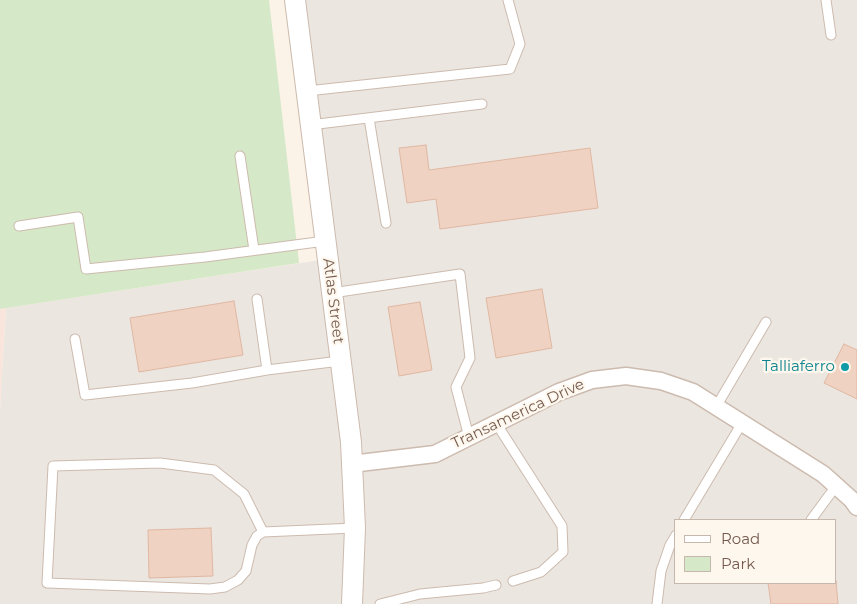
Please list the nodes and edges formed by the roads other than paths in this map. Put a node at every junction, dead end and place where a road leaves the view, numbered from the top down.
1 (295, 0) edge
2 (508, 0) edge
3 (826, 0) edge
4 (830, 35) dead end
5 (306, 91) junction
6 (482, 104) dead end
7 (369, 118) junction
8 (310, 125) junction
9 (240, 156) dead end
10 (386, 223) dead end
11 (20, 226) dead end
12 (325, 241) junction
13 (254, 250) junction
14 (332, 292) junction
15 (256, 299) dead end
16 (766, 322) dead end
17 (75, 339) dead end
18 (340, 361) junction
19 (267, 370) junction
20 (716, 407) junction
21 (496, 423) junction
22 (742, 423) junction
23 (468, 437) junction
24 (351, 464) junction
25 (836, 486) junction
26 (855, 500) edge
27 (685, 519) edge
28 (812, 519) edge
29 (355, 528) junction
30 (263, 532) junction
31 (674, 538) edge
32 (513, 581) dead end
33 (496, 585) dead end
34 (352, 604) edge
35 (380, 604) edge
36 (657, 604) edge

1 - 5 street, Atlas Street
2 - 5 lane
3 - 4 lane
5 - 8 street, Atlas Street
6 - 7 lane
7 - 8 lane
7 - 10 lane
8 - 12 street, Atlas Street
9 - 13 lane
11 - 13 lane
12 - 13 lane
12 - 14 street, Atlas Street
14 - 18 street, Atlas Street
14 - 23 lane
15 - 19 lane
16 - 20 lane
17 - 19 lane
18 - 19 lane
18 - 24 street, Atlas Street
20 - 21 street, Transamerica Drive
20 - 22 street, Transamerica Drive
21 - 23 street, Transamerica Drive
21 - 32 lane
22 - 25 street, Transamerica Drive
22 - 27 lane
23 - 24 street, Transamerica Drive
24 - 29 street, Atlas Street
25 - 26 street, Transamerica Drive
25 - 28 lane
29 - 30 lane
29 - 34 street, Atlas Street
30 - 30 lane
31 - 36 lane
33 - 35 lane

